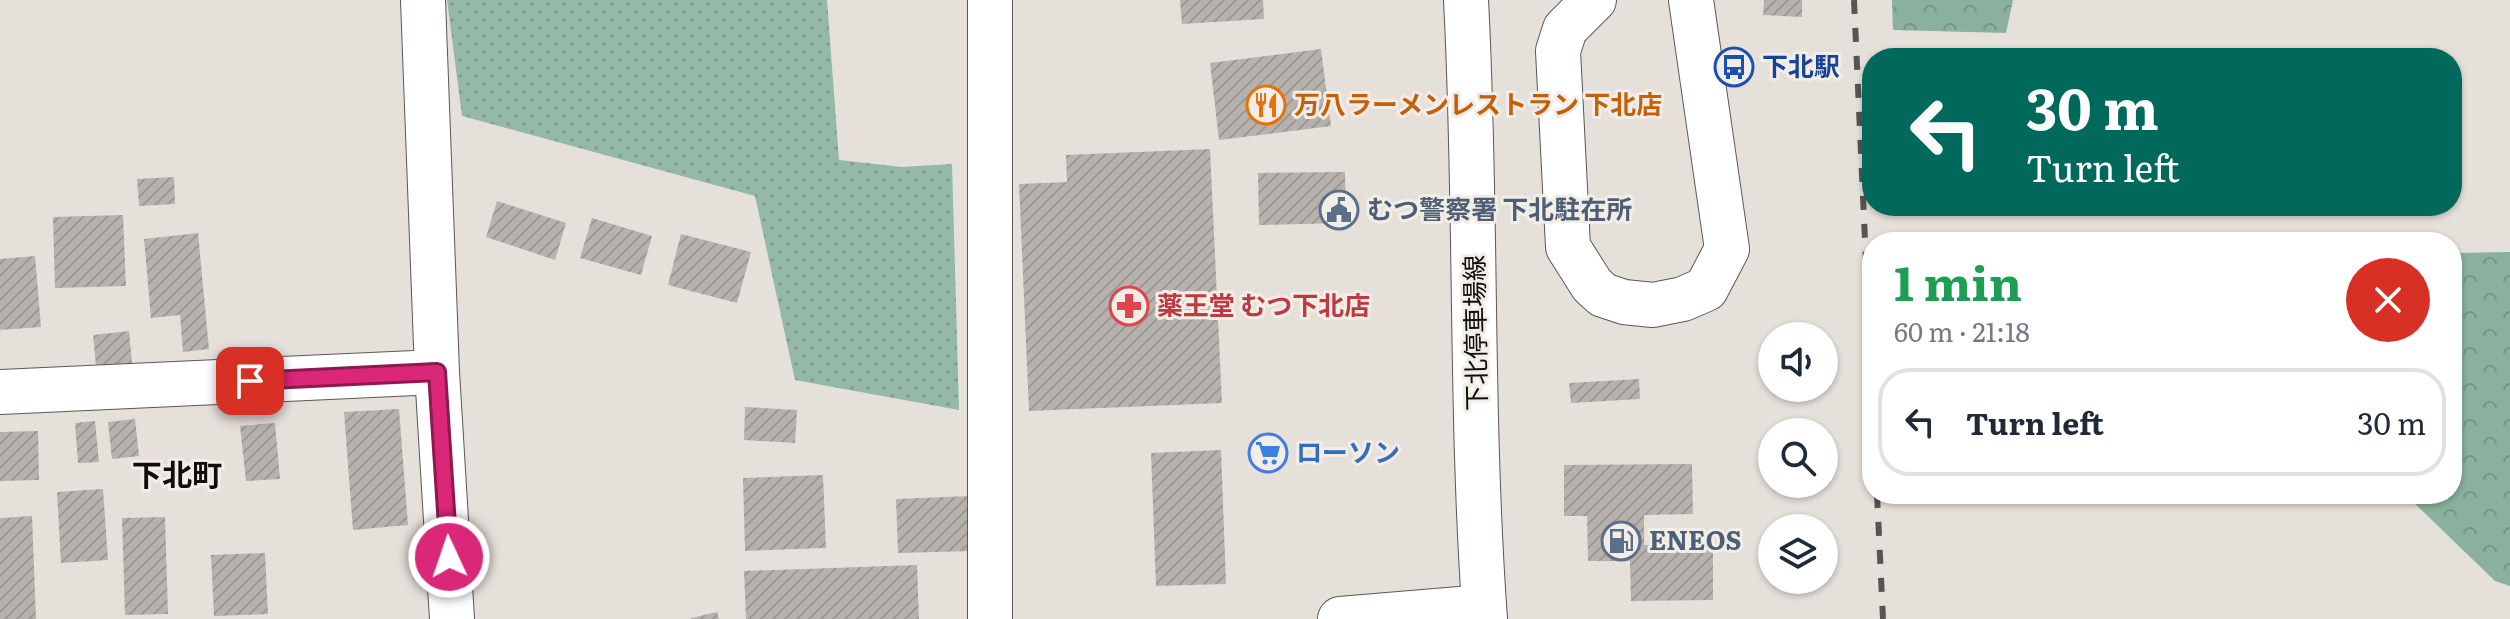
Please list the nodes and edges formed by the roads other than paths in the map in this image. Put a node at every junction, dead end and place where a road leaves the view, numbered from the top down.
1 (423, 0) edge
2 (990, 0) edge
3 (1466, 0) edge
4 (1594, 0) edge
5 (1691, 0) edge
6 (437, 372) junction
7 (0, 392) edge
8 (1485, 613) edge
9 (452, 619) edge
10 (990, 619) edge
11 (1340, 619) edge

1 - 6 street
2 - 10 street
3 - 8 street, 下北停車場線
4 - 5 street
6 - 7 street
6 - 9 street
8 - 11 street

